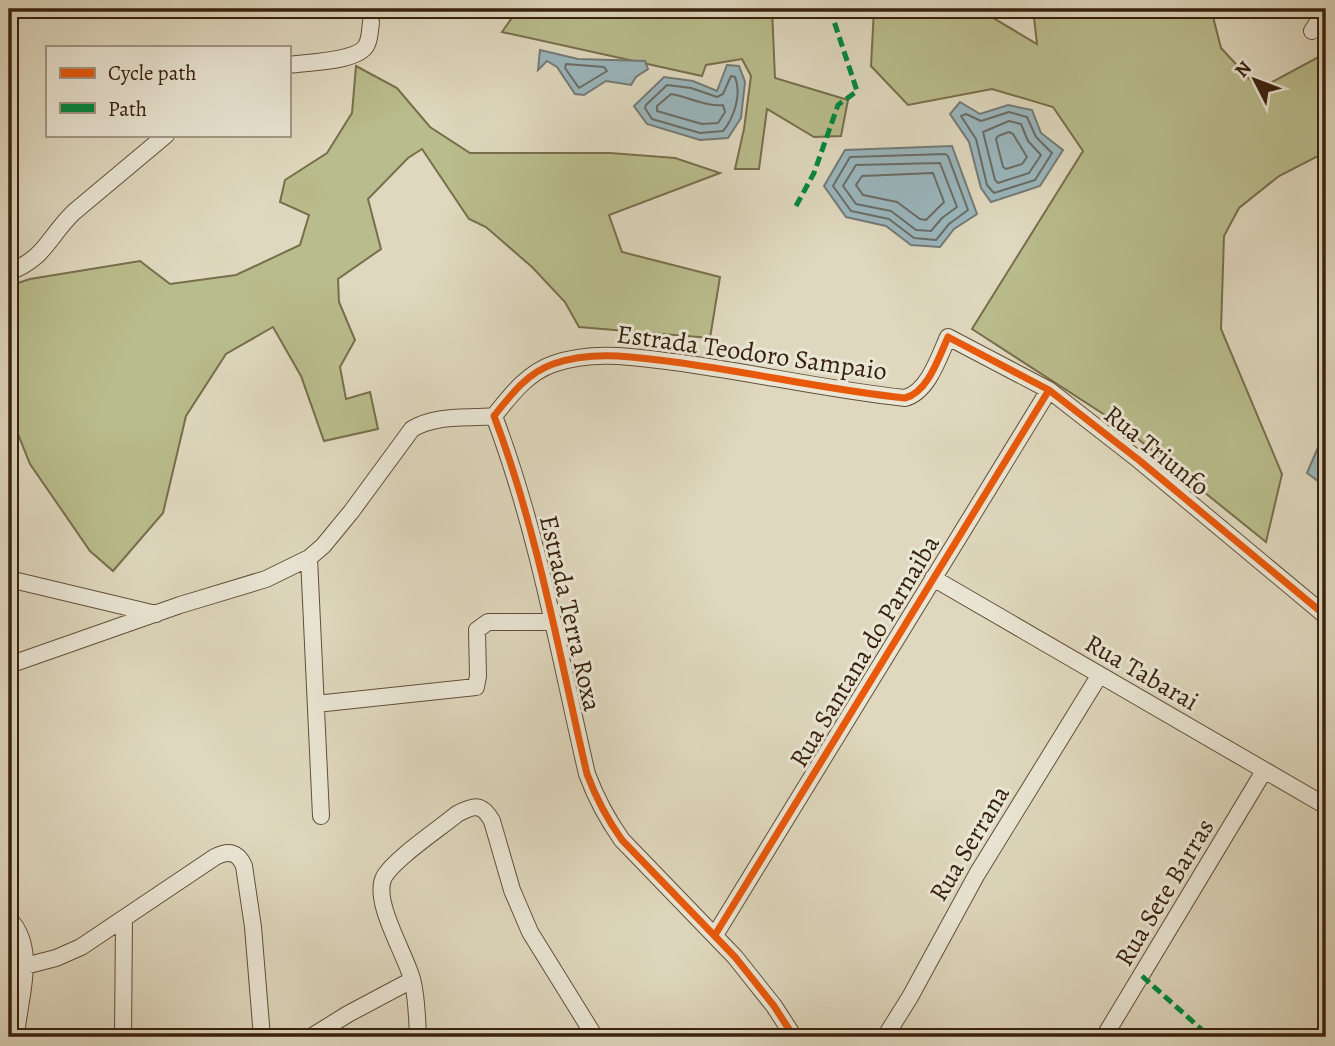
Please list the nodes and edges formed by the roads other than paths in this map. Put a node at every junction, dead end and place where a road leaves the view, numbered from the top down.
1 (1326, 9) edge
2 (371, 22) dead end
3 (1312, 31) dead end
4 (290, 65) edge
5 (165, 136) edge
6 (9, 272) edge
7 (948, 337) joint
8 (1049, 390) junction
9 (494, 416) junction
10 (309, 558) junction
11 (933, 578) junction
12 (9, 579) edge
13 (156, 614) junction
14 (1326, 616) edge
15 (553, 622) junction
16 (9, 665) edge
17 (1099, 676) junction
18 (316, 704) junction
19 (1264, 771) junction
20 (1326, 806) edge
21 (321, 816) dead end
22 (9, 919) edge
23 (124, 919) junction
24 (715, 934) junction
25 (24, 966) junction
26 (412, 980) junction
27 (16, 1037) edge
28 (123, 1037) edge
29 (262, 1037) edge
30 (312, 1037) edge
31 (418, 1037) edge
32 (595, 1037) edge
33 (794, 1037) edge
34 (885, 1037) edge
35 (1104, 1037) edge

1 - 3 street
2 - 4 street
5 - 6 street
7 - 8 street, Rua Triunfo
7 - 9 street, Estrada Teodoro Sampaio
8 - 11 street, Rua Santana do Parnaiba
8 - 14 street, Rua Triunfo
9 - 10 street
9 - 15 street, Estrada Terra Roxa
10 - 13 street
10 - 18 street
11 - 17 street, Rua Tabarai
11 - 24 street, Rua Santana do Parnaiba
12 - 13 street
13 - 16 street
15 - 18 street
15 - 24 street, Estrada Terra Roxa
17 - 19 street, Rua Tabarai
17 - 34 street, Rua Serrana
18 - 21 street
19 - 20 street, Rua Tabarai
19 - 35 street, Rua Sete Barras
22 - 25 street
23 - 25 street
23 - 28 street
23 - 29 street
24 - 33 street, Estrada Terra Roxa
25 - 27 street
26 - 30 street
26 - 31 street
26 - 32 street

